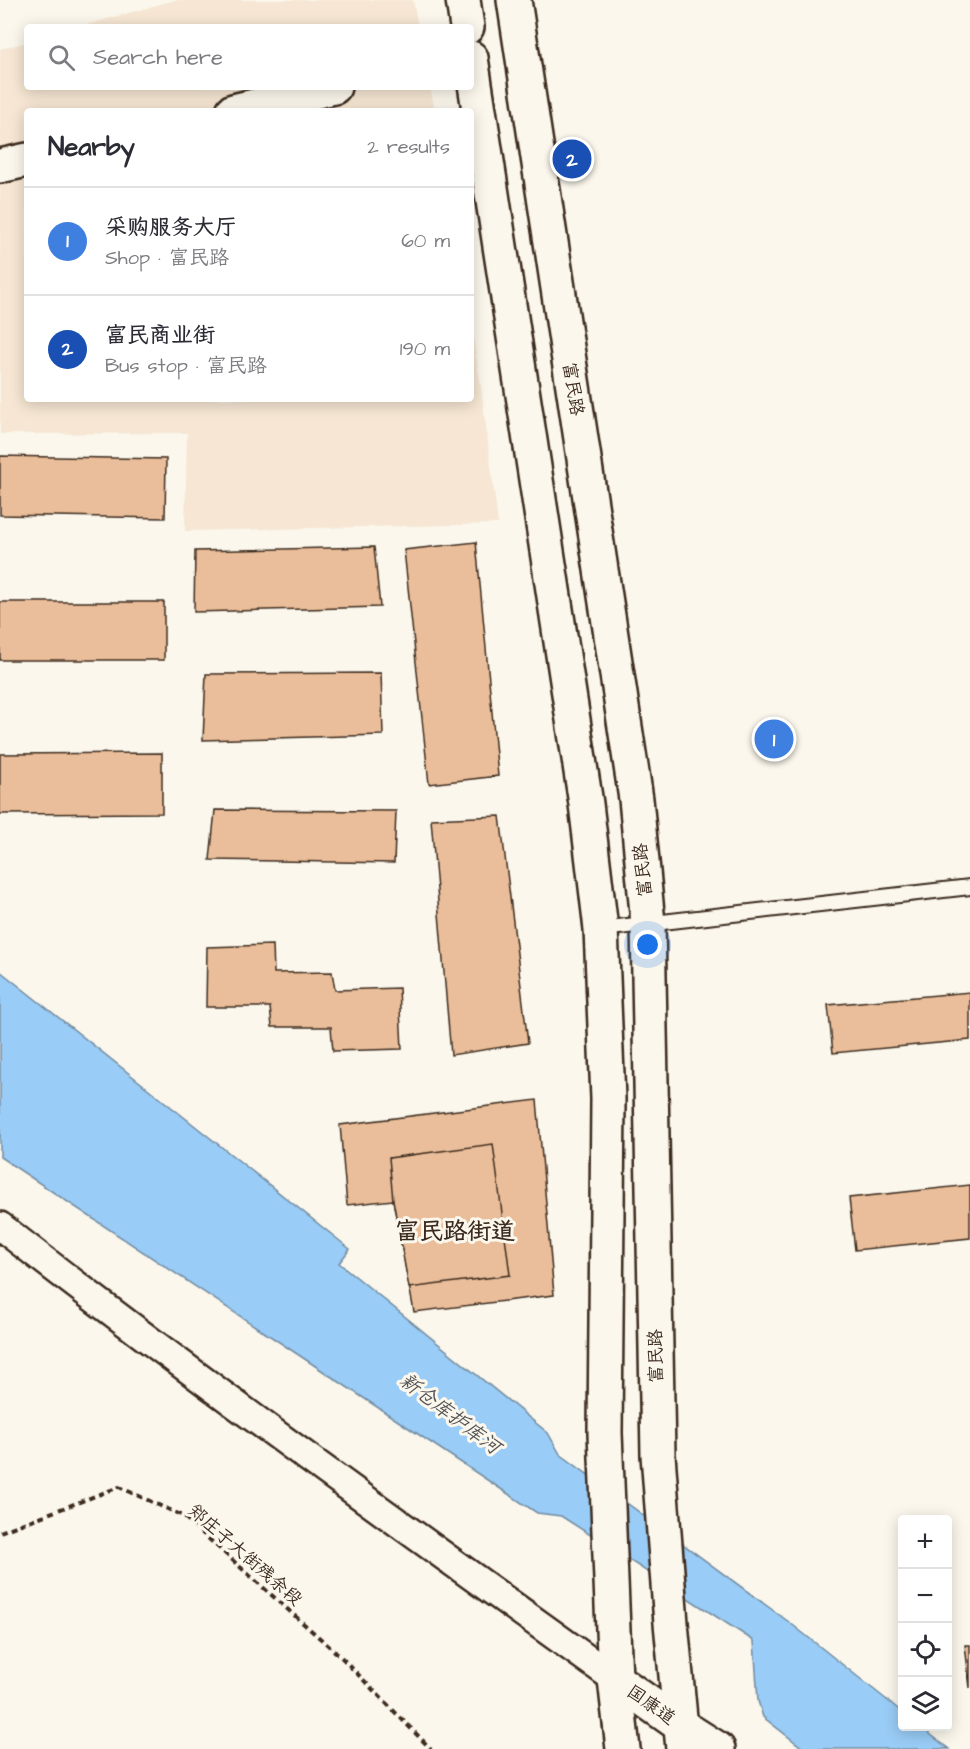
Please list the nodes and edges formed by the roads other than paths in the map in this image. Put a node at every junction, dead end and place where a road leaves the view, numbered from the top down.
1 (464, 0) edge
2 (514, 0) edge
3 (467, 24) edge
4 (474, 83) edge
5 (321, 90) edge
6 (246, 108) edge
7 (24, 161) edge
8 (0, 166) edge
9 (970, 887) edge
10 (648, 923) junction
11 (601, 929) junction
12 (0, 1226) edge
13 (615, 1679) junction
14 (681, 1737) edge
15 (623, 1749) edge
16 (718, 1749) edge

1 - 3 main road
2 - 10 main road, 富民路
4 - 11 main road
5 - 6 main road
7 - 8 main road
9 - 10 lane
10 - 11 lane
10 - 14 main road, 富民路
11 - 13 main road
12 - 13 street
13 - 14 main road, 国康道
13 - 15 main road
14 - 16 main road, 国康道

